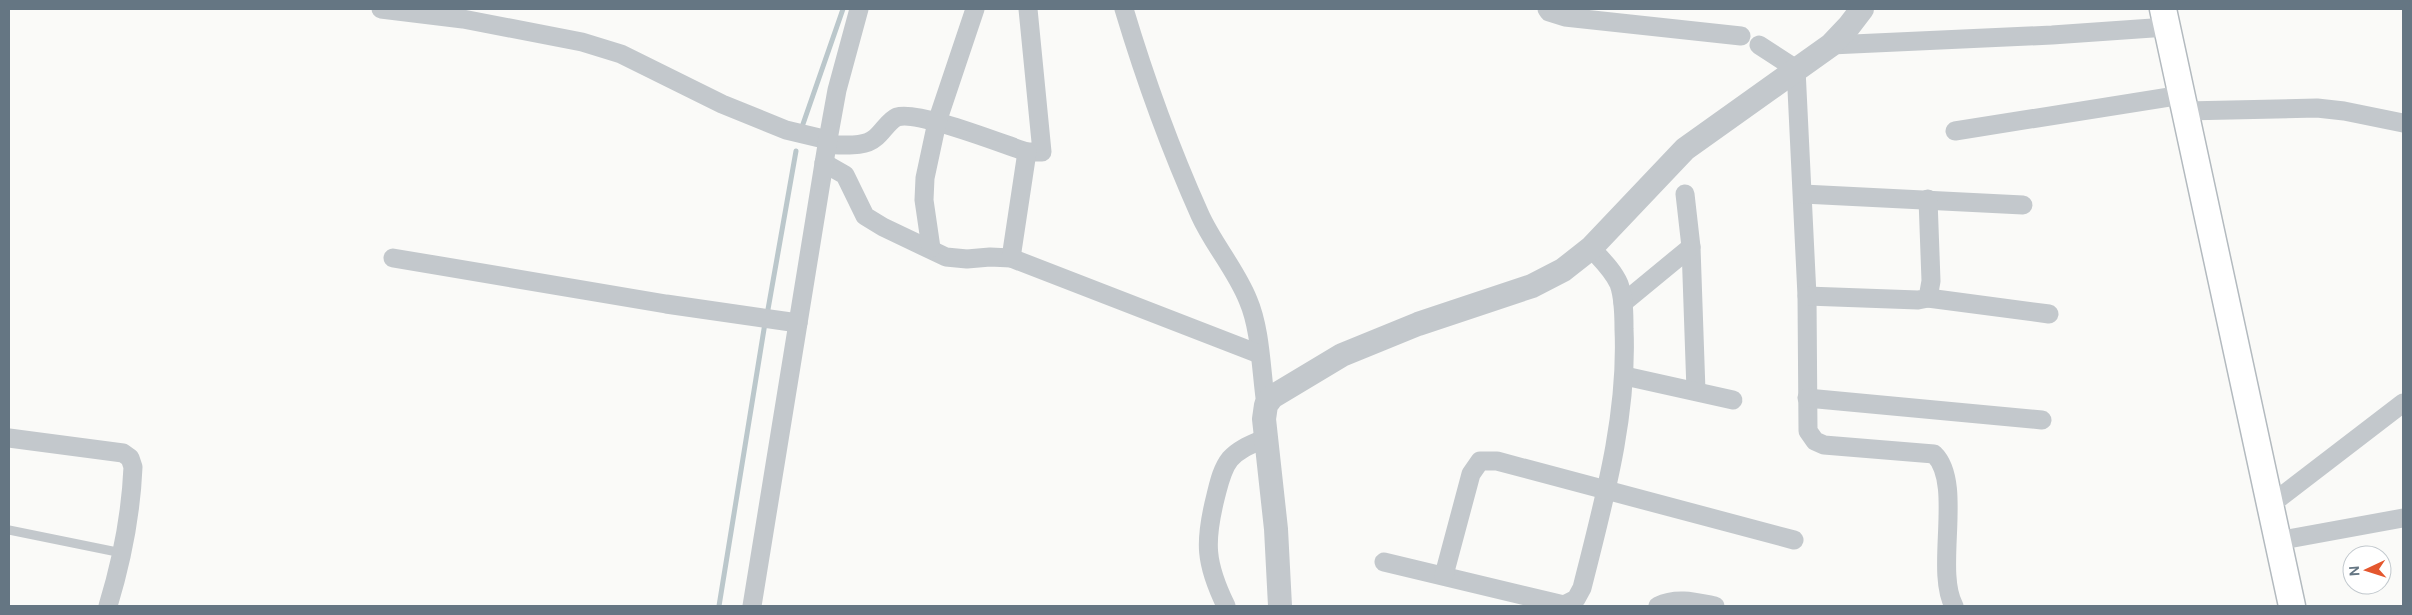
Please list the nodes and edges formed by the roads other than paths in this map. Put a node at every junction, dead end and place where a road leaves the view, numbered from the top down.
1 (381, 9) edge
2 (859, 9) edge
3 (975, 9) edge
4 (1028, 9) edge
5 (1124, 9) edge
6 (1547, 9) edge
7 (1862, 9) edge
8 (2165, 18) edge
9 (1741, 36) dead end
10 (1830, 44) junction
11 (1759, 45) dead end
12 (1796, 69) junction
13 (2183, 103) junction
14 (937, 122) junction
15 (2403, 123) edge
16 (1955, 131) dead end
17 (826, 149) junction
18 (1027, 152) junction
19 (1685, 194) dead end
20 (1803, 194) junction
21 (1928, 199) junction
22 (2023, 205) dead end
23 (1692, 247) junction
24 (931, 248) junction
25 (1591, 248) junction
26 (393, 258) dead end
27 (1010, 258) junction
28 (1807, 296) junction
29 (1928, 298) junction
30 (1623, 303) junction
31 (2049, 314) dead end
32 (789, 322) junction
33 (1258, 354) junction
34 (1625, 376) junction
35 (1696, 391) junction
36 (1807, 398) junction
37 (1733, 400) dead end
38 (2403, 403) edge
39 (1266, 405) junction
40 (2042, 420) dead end
41 (9, 438) edge
42 (1266, 438) junction
43 (1607, 490) junction
44 (2270, 505) junction
45 (2403, 518) edge
46 (9, 530) edge
47 (1794, 540) dead end
48 (2278, 541) junction
49 (123, 553) junction
50 (1384, 562) dead end
51 (1444, 575) junction
52 (108, 606) edge
53 (752, 606) edge
54 (1226, 606) edge
55 (1280, 606) edge
56 (1567, 606) edge
57 (1658, 606) edge
58 (1715, 606) edge
59 (1954, 606) edge
60 (2292, 606) edge

1 - 17 street
2 - 17 street
3 - 14 street
4 - 18 street
5 - 33 street
6 - 9 street
7 - 10 street
8 - 10 street
8 - 13 main road
10 - 12 street
11 - 12 street
12 - 20 street
12 - 25 street
13 - 15 street
13 - 16 street
13 - 44 main road
14 - 17 street
14 - 18 street
14 - 24 street
17 - 24 street
17 - 32 street
18 - 27 street
19 - 23 street
20 - 21 street
20 - 28 street
21 - 22 street
21 - 29 street
23 - 30 street
23 - 35 street
24 - 27 street
25 - 30 street
25 - 39 street
26 - 32 street
27 - 33 street
28 - 29 street
28 - 36 street
29 - 31 street
30 - 34 street
32 - 53 street
33 - 39 street
34 - 35 street
34 - 43 street
35 - 37 street
36 - 40 street
36 - 59 street
38 - 44 street
39 - 42 street
41 - 49 street
42 - 54 street
42 - 55 street
43 - 47 street
43 - 51 street
43 - 56 street
44 - 48 main road
45 - 48 street
46 - 49 lane
48 - 60 main road
49 - 52 street
50 - 51 street
51 - 56 street
57 - 58 street

